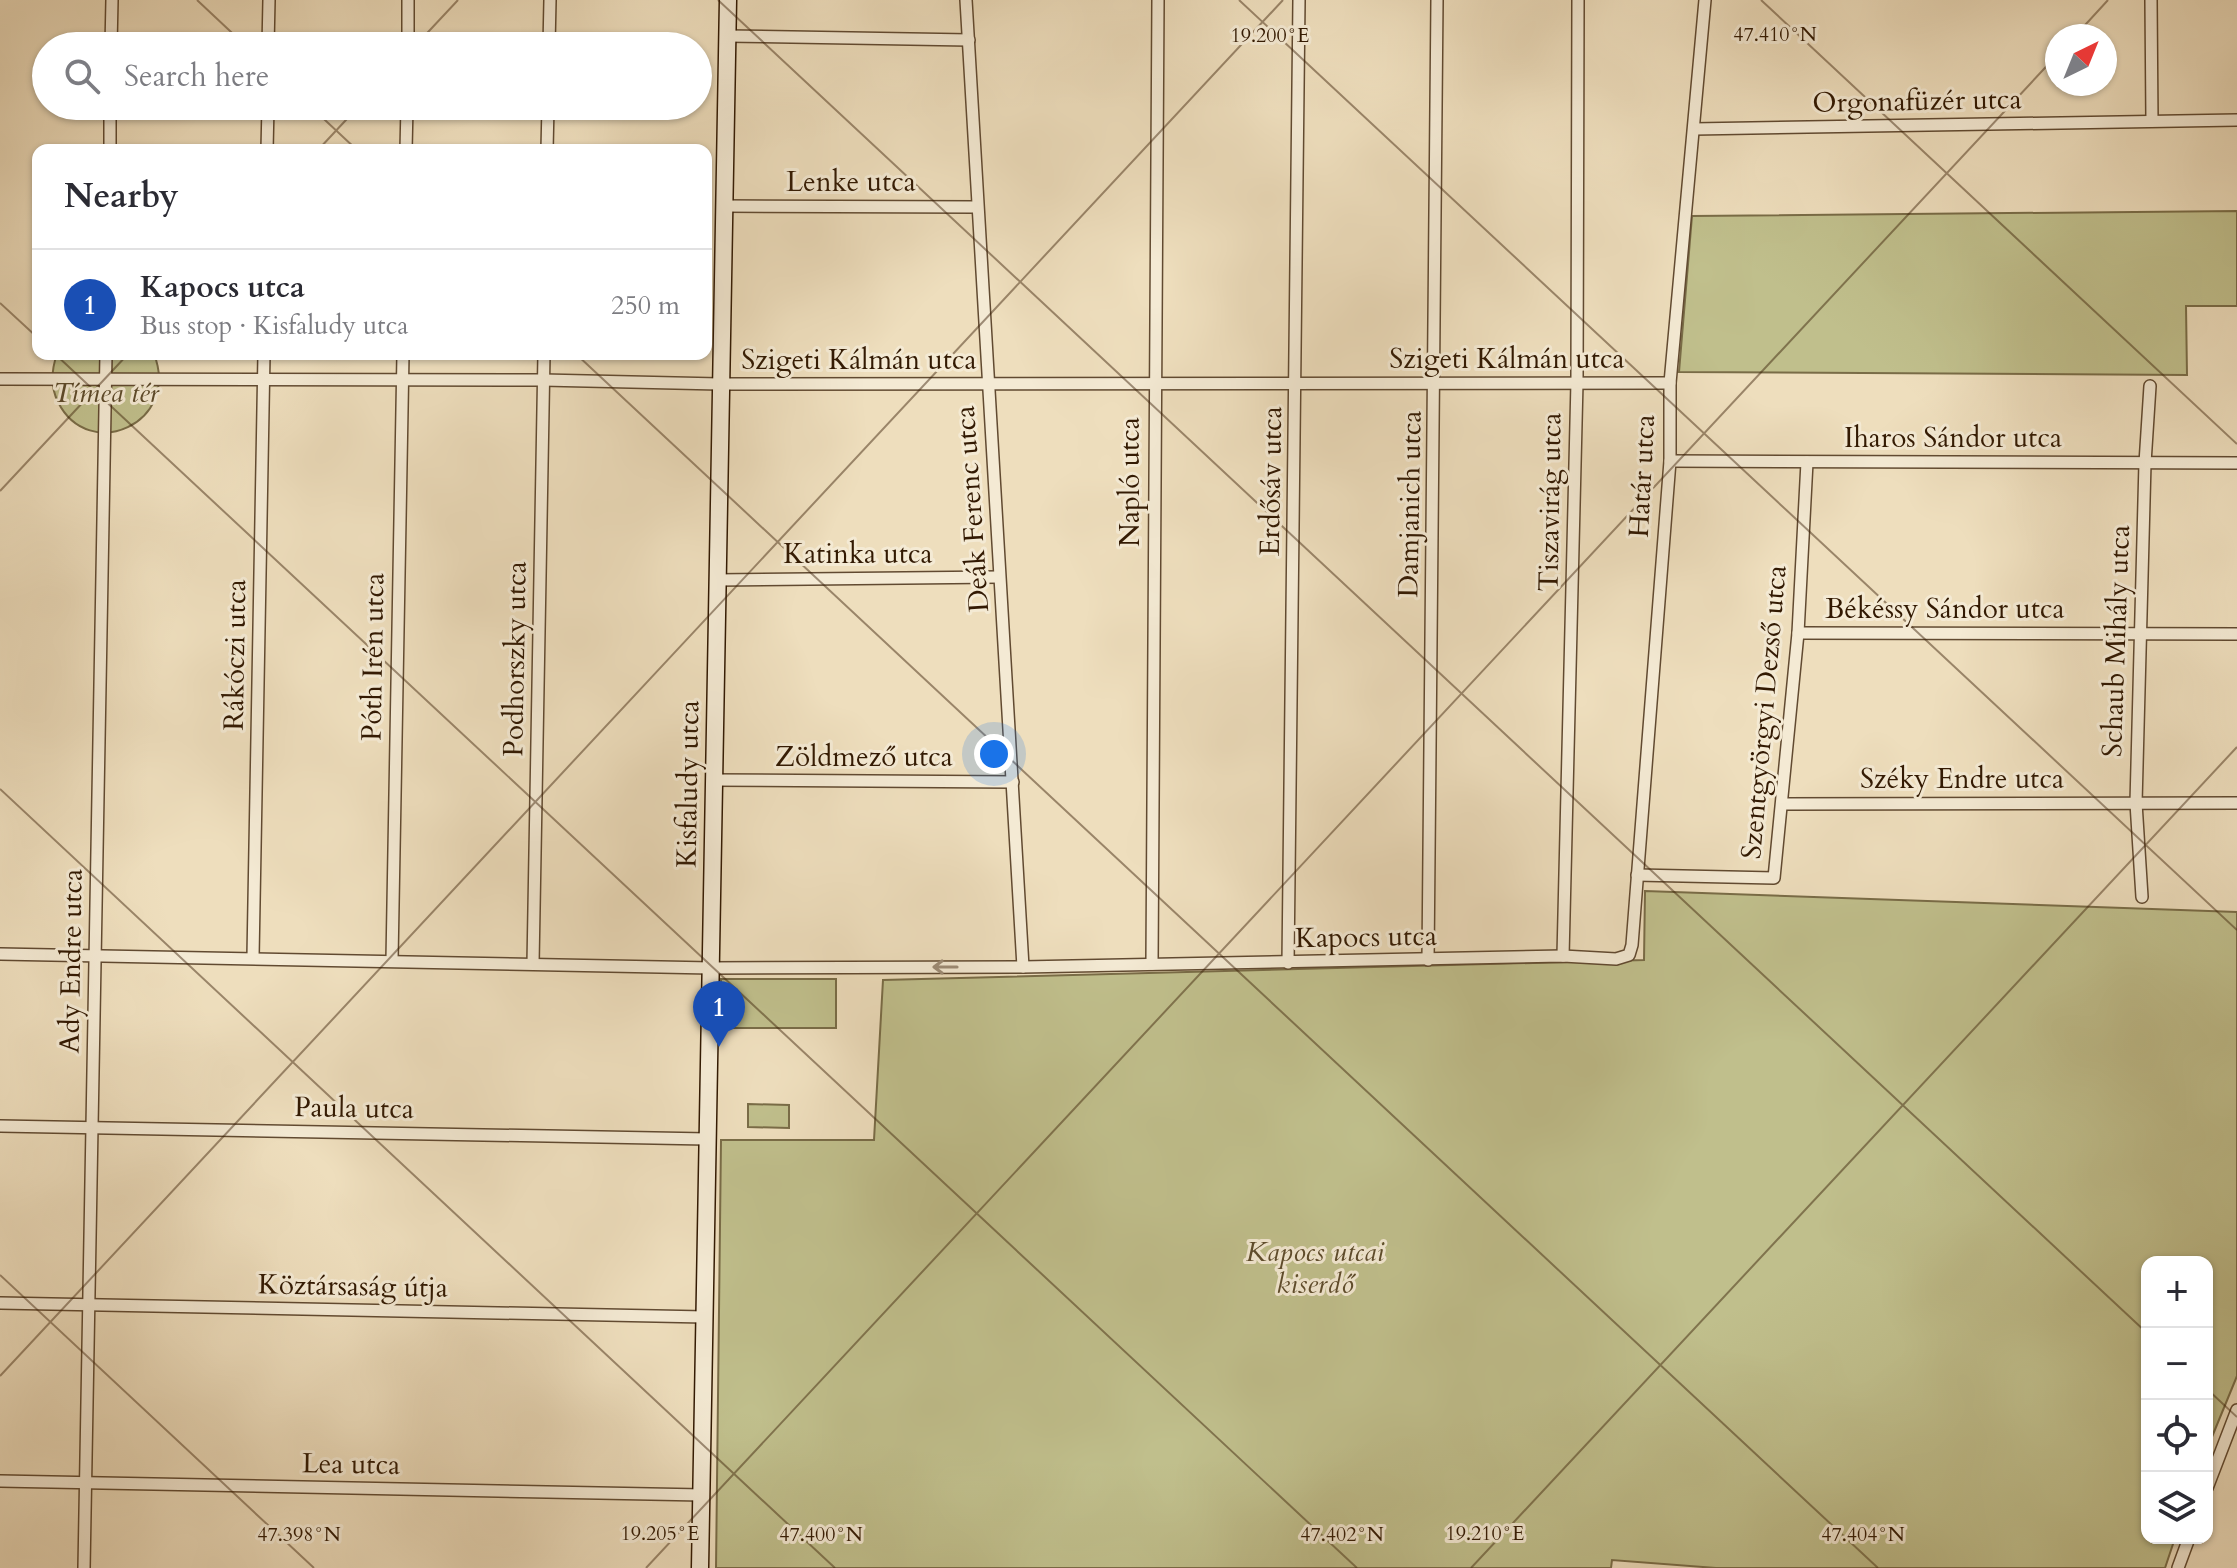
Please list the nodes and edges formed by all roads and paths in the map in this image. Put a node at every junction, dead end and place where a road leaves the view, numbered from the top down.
1 (112, 0) edge
2 (269, 0) edge
3 (408, 0) edge
4 (550, 0) edge
5 (728, 0) edge
6 (966, 0) edge
7 (1158, 0) edge
8 (1299, 0) edge
9 (1437, 0) edge
10 (1578, 0) edge
11 (1705, 0) edge
12 (2151, 0) edge
13 (111, 32) edge
14 (268, 32) edge
15 (408, 32) edge
16 (549, 32) edge
17 (727, 36) junction
18 (969, 40) junction
19 (110, 120) edge
20 (268, 120) edge
21 (407, 120) edge
22 (548, 120) edge
23 (2237, 120) edge
24 (2152, 121) junction
25 (1694, 129) junction
26 (110, 144) edge
27 (267, 144) edge
28 (406, 144) edge
29 (547, 144) edge
30 (725, 206) junction
31 (976, 207) junction
32 (106, 360) edge
33 (264, 360) edge
34 (403, 360) edge
35 (544, 360) edge
36 (106, 377) junction
37 (0, 379) edge
38 (264, 379) junction
39 (402, 380) junction
40 (543, 380) junction
41 (1296, 382) junction
42 (1577, 382) junction
43 (988, 383) junction
44 (1154, 383) junction
45 (1435, 383) junction
46 (1670, 383) junction
47 (719, 384) junction
48 (2150, 386) dead end
49 (1670, 461) junction
50 (1807, 462) junction
51 (2145, 463) junction
52 (2237, 463) edge
53 (999, 577) junction
54 (717, 580) junction
55 (1798, 633) junction
56 (2141, 633) junction
57 (2237, 634) edge
58 (714, 780) junction
59 (1013, 782) junction
60 (2136, 803) junction
61 (2237, 803) edge
62 (1782, 804) junction
63 (1637, 875) junction
64 (2142, 897) dead end
65 (0, 954) edge
66 (95, 955) junction
67 (1629, 955) joint
68 (1563, 956) junction
69 (253, 957) junction
70 (392, 960) junction
71 (1428, 960) junction
72 (1288, 963) junction
73 (533, 964) junction
74 (1152, 964) junction
75 (1023, 967) junction
76 (711, 968) junction
77 (0, 1126) edge
78 (93, 1127) junction
79 (707, 1139) junction
80 (0, 1303) edge
81 (89, 1305) junction
82 (705, 1317) junction
83 (2237, 1410) edge
84 (2213, 1472) edge
85 (0, 1481) edge
86 (87, 1482) junction
87 (702, 1495) junction
88 (2187, 1544) edge
89 (84, 1568) edge
90 (700, 1568) edge
91 (2178, 1568) edge

1 - 13 street
2 - 14 street
3 - 15 street
4 - 16 street
5 - 17 street, Kisfaludy utca
6 - 18 street, Deák Ferenc utca
7 - 44 street, Napló utca
8 - 41 street, Erdősáv utca
9 - 45 street, Damjanich utca
10 - 42 street, Tiszavirág utca
11 - 25 street, Határ utca
12 - 24 street
17 - 18 street
17 - 30 street, Kisfaludy utca
18 - 31 street, Deák Ferenc utca
19 - 26 street
20 - 27 street
21 - 28 street
22 - 29 street
23 - 24 street, Orgonafüzér utca
24 - 25 street, Orgonafüzér utca
25 - 46 street, Határ utca
30 - 31 street, Lenke utca
30 - 47 street, Kisfaludy utca
31 - 43 street, Deák Ferenc utca
32 - 36 street, Ady Endre utca
33 - 38 street, Rákóczi utca
34 - 39 street, Póth Irén utca
35 - 40 street, Podhorszky utca
36 - 37 street, Szigeti Kálmán utca
36 - 38 street, Szigeti Kálmán utca
36 - 66 street, Ady Endre utca
38 - 39 street, Szigeti Kálmán utca
38 - 69 street, Rákóczi utca
39 - 40 street, Szigeti Kálmán utca
39 - 70 street, Póth Irén utca
40 - 47 street, Szigeti Kálmán utca
40 - 73 street, Podhorszky utca
41 - 44 street, Szigeti Kálmán utca
41 - 45 street, Szigeti Kálmán utca
41 - 72 street, Erdősáv utca
42 - 45 street, Szigeti Kálmán utca
42 - 46 street, Szigeti Kálmán utca
42 - 68 street, Tiszavirág utca
43 - 44 street, Szigeti Kálmán utca
43 - 47 street, Szigeti Kálmán utca
43 - 53 street, Deák Ferenc utca
44 - 74 street, Napló utca
45 - 71 street, Damjanich utca
46 - 49 street, Határ utca
47 - 54 street, Kisfaludy utca
48 - 51 street, Schaub Mihály utca
49 - 50 street, Iharos Sándor utca
49 - 63 street, Határ utca
50 - 51 street, Iharos Sándor utca
50 - 55 street, Szentgyörgyi Dezső utca
51 - 52 street, Iharos Sándor utca
51 - 56 street, Schaub Mihály utca
53 - 54 street, Katinka utca
53 - 59 street, Deák Ferenc utca
54 - 58 street, Kisfaludy utca
55 - 56 street, Békéssy Sándor utca
55 - 62 street, Szentgyörgyi Dezső utca
56 - 57 street, Békéssy Sándor utca
56 - 60 street, Schaub Mihály utca
58 - 59 street, Zöldmező utca
58 - 76 street, Kisfaludy utca
59 - 75 street, Deák Ferenc utca
60 - 61 street, Széky Endre utca
60 - 62 street, Széky Endre utca
60 - 64 street, Schaub Mihály utca
62 - 63 street, Szentgyörgyi Dezső utca
63 - 67 street, Határ utca
65 - 66 street, Kapocs utca
66 - 69 street, Kapocs utca
66 - 78 street, Ady Endre utca
67 - 68 street, Kapocs utca
68 - 71 street, Kapocs utca
69 - 70 street, Kapocs utca
70 - 73 street, Kapocs utca
71 - 72 street, Kapocs utca
72 - 74 street, Kapocs utca
73 - 76 street, Kapocs utca
74 - 75 street, Kapocs utca
75 -> 76 street, Kapocs utca
76 - 79 street, Kisfaludy utca
77 - 78 street, Paula utca
78 - 79 street, Paula utca
78 - 81 street, Ady Endre utca
79 - 82 street, Kisfaludy utca
80 - 81 street, Köztársaság útja
81 - 82 street, Köztársaság útja
81 - 86 street, Ady Endre utca
82 - 87 street, Kisfaludy utca
83 - 84 street
85 - 86 street, Lea utca
86 - 87 street, Lea utca
86 - 89 street, Ady Endre utca
87 - 90 street, Kisfaludy utca
88 - 91 street

